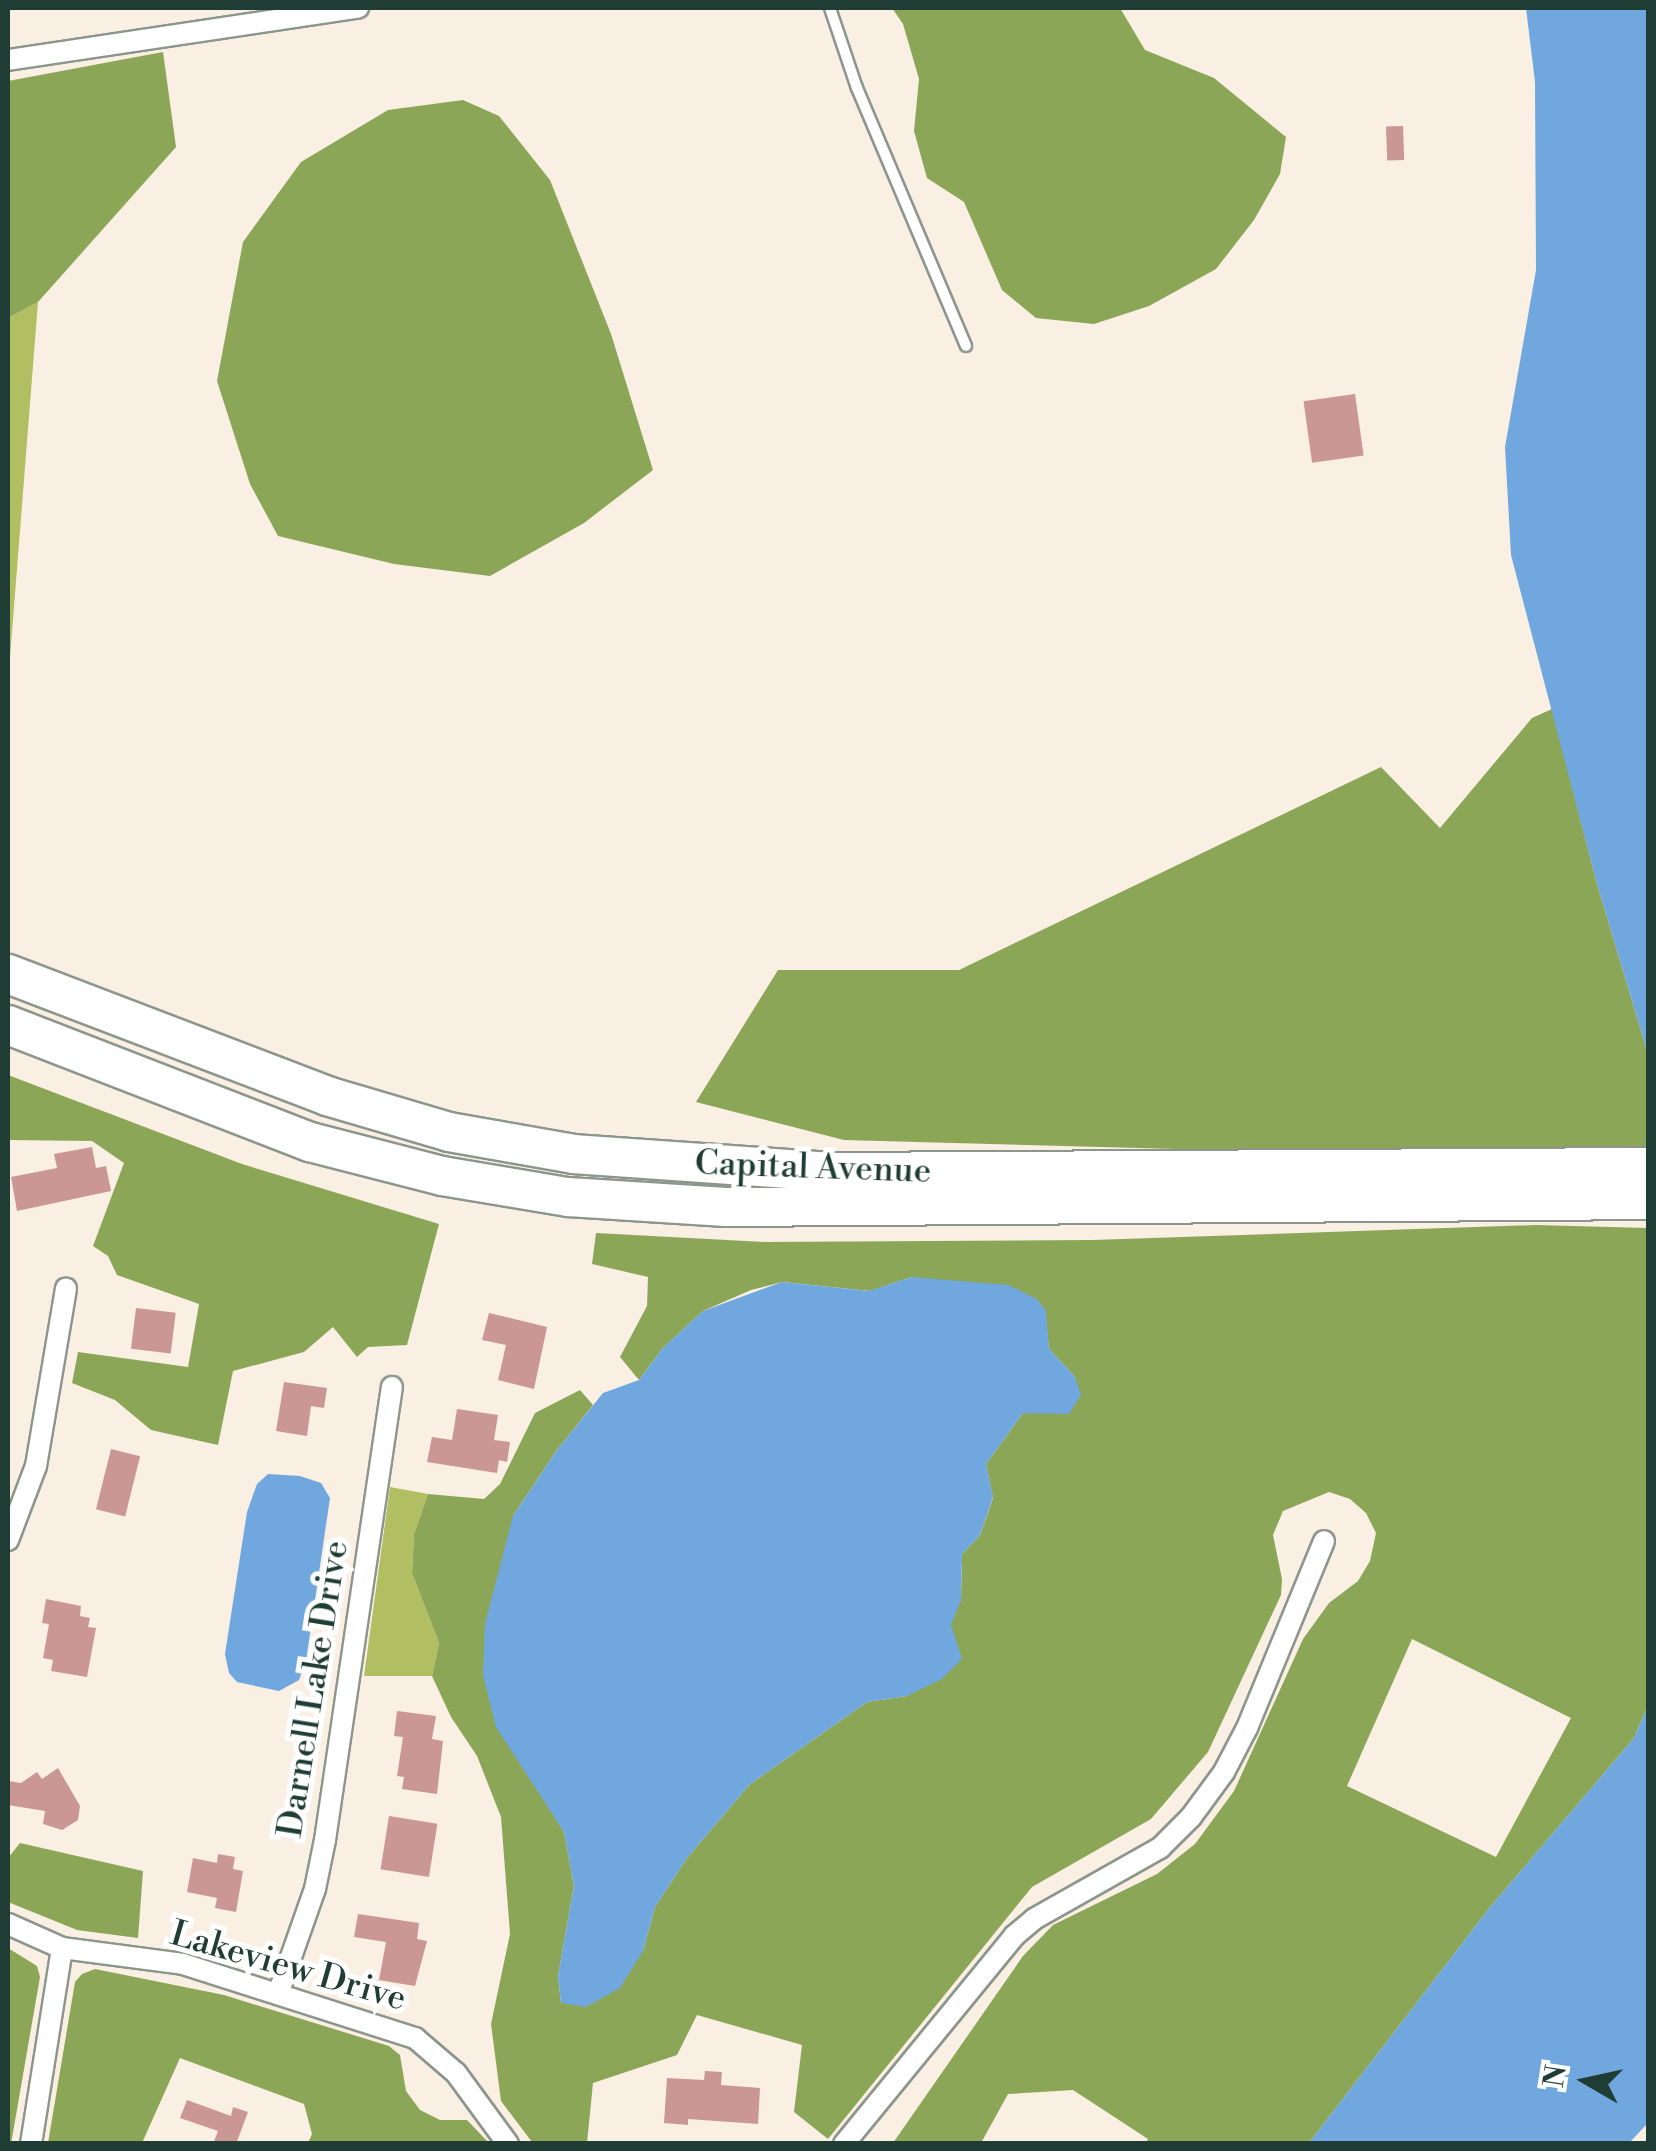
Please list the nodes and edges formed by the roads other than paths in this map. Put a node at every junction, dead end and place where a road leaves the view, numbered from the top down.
1 (358, 8) edge
2 (830, 8) edge
3 (8, 60) edge
4 (966, 346) dead end
5 (8, 974) edge
6 (8, 1025) edge
7 (1641, 1184) edge
8 (66, 1290) dead end
9 (392, 1387) dead end
10 (8, 1540) edge
11 (1324, 1542) dead end
12 (8, 1924) edge
13 (62, 1948) junction
14 (278, 1994) junction
15 (31, 2144) edge
16 (508, 2144) edge
17 (844, 2144) edge

1 - 3 street
2 - 4 lane
5 - 7 highway, Capital Avenue
6 - 7 highway, Capital Avenue
8 - 10 street
9 - 14 street, Darnell Lake Drive
11 - 17 street
12 - 13 street, Lakeview Drive
13 - 14 street, Lakeview Drive
13 - 15 street
14 - 16 street, Lakeview Drive

